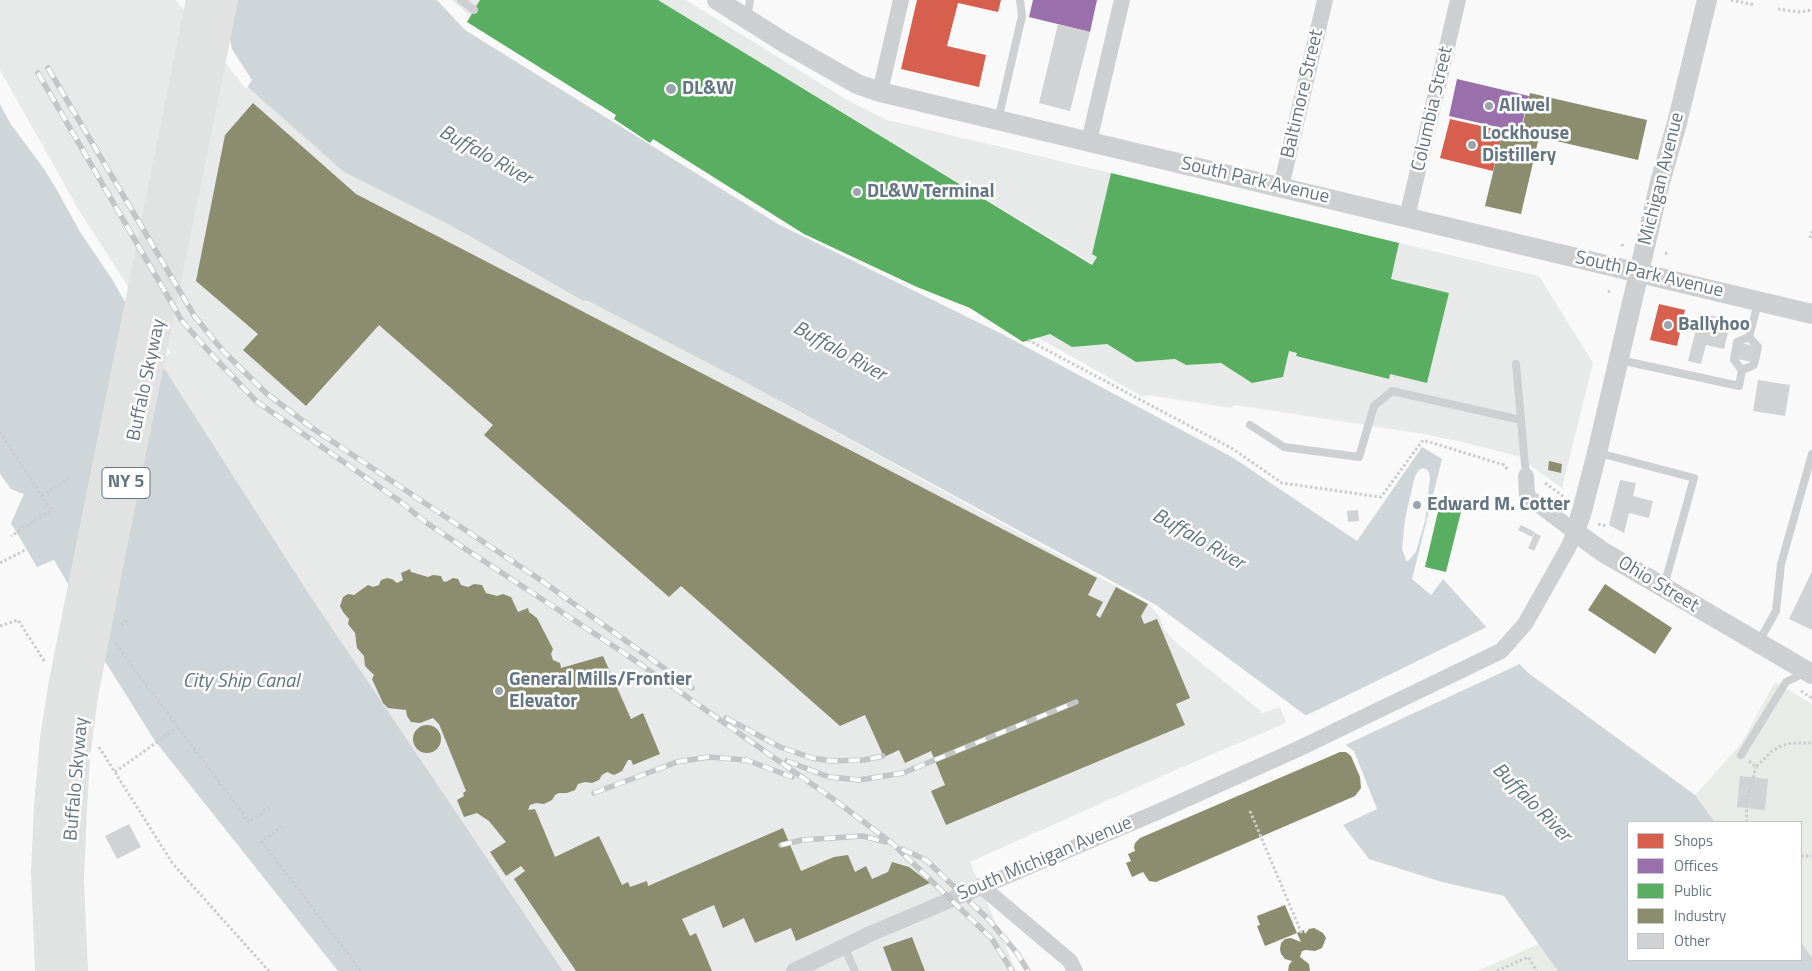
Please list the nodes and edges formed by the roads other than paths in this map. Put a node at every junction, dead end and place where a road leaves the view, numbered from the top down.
1 (200, 0) edge
2 (224, 0) edge
3 (461, 0) edge
4 (717, 0) edge
5 (750, 0) edge
6 (901, 0) edge
7 (1020, 0) edge
8 (1122, 0) edge
9 (1325, 0) edge
10 (1458, 0) edge
11 (1706, 0) edge
12 (474, 10) dead end
13 (747, 20) junction
14 (880, 92) junction
15 (998, 120) junction
16 (1089, 142) junction
17 (1281, 188) junction
18 (1407, 217) junction
19 (1638, 273) junction
20 (1758, 302) junction
21 (1812, 314) edge
22 (1749, 337) junction
23 (1618, 360) junction
24 (1516, 364) dead end
25 (1742, 370) junction
26 (1521, 420) junction
27 (1250, 425) dead end
28 (1597, 453) junction
29 (1812, 454) edge
30 (1526, 476) joint
31 (1575, 532) junction
32 (1663, 588) junction
33 (1758, 643) junction
34 (1809, 673) edge
35 (1741, 755) road end
36 (981, 886) junction
37 (844, 946) junction
38 (49, 971) edge
39 (74, 971) edge
40 (794, 971) edge
41 (855, 971) edge
42 (1075, 971) edge

1 - 38 highway, Buffalo Skyway / NY 5
2 - 39 highway, Buffalo Skyway / NY 5
3 - 12 lane
4 - 13 street, South Park Avenue
5 - 13 lane
6 - 14 street
7 - 15 lane
8 - 16 street
9 - 17 street, Baltimore Street
10 - 18 street, Columbia Street
11 - 19 street, Michigan Avenue
13 - 14 street, South Park Avenue
14 - 15 street, South Park Avenue
15 - 16 street, South Park Avenue
16 - 17 street, South Park Avenue
17 - 18 street, South Park Avenue
18 - 19 street, South Park Avenue
19 - 20 street, South Park Avenue
19 - 23 street, Michigan Avenue
20 - 21 street, South Park Avenue
20 - 22 lane
22 - 25 lane
22 - 25 lane
23 - 25 lane
23 - 28 street, Michigan Avenue
24 - 26 lane
26 - 27 lane
26 - 30 lane
28 - 31 street, Michigan Avenue
28 - 32 lane
29 - 33 lane
30 - 31 street, Ohio Street
31 - 32 street, Ohio Street
31 - 36 street, South Michigan Avenue
32 - 33 street, Ohio Street
33 - 34 street, Ohio Street
34 - 35 lane
36 - 37 street, South Michigan Avenue
36 - 42 street
37 - 40 street, South Michigan Avenue
37 - 41 lane

